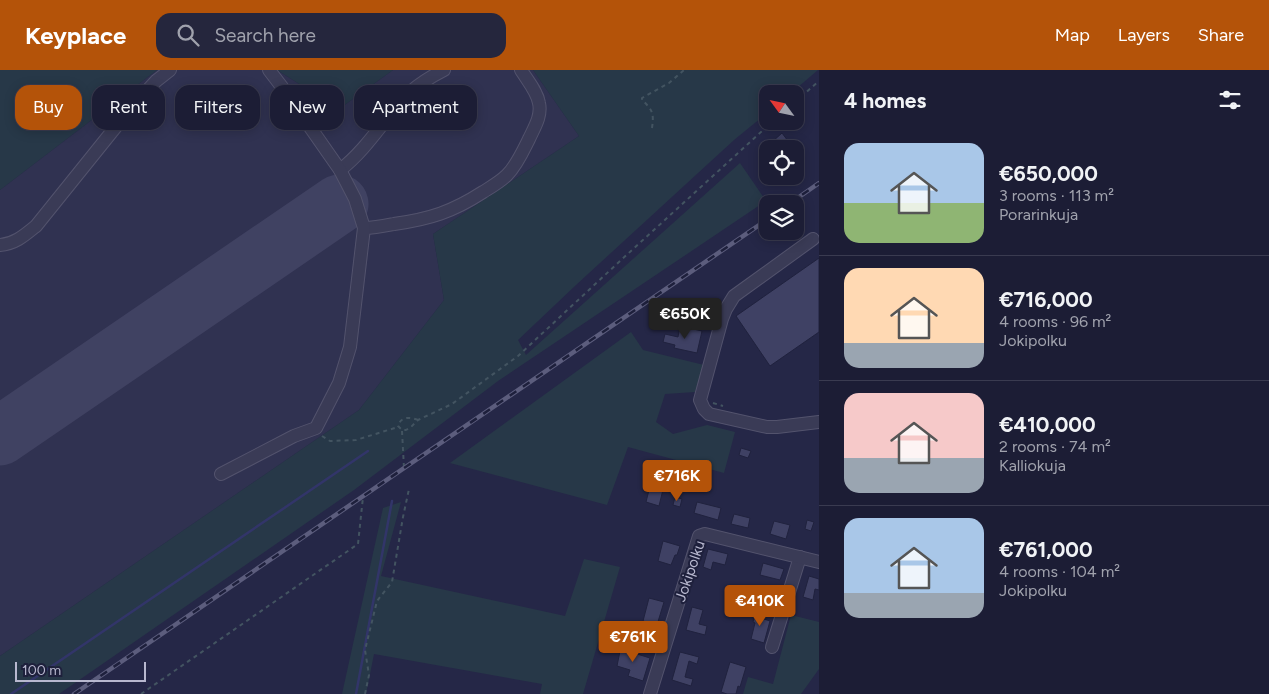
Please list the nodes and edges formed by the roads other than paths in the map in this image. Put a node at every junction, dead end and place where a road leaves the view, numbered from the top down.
1 (170, 70) edge
2 (269, 70) edge
3 (444, 70) edge
4 (521, 70) edge
5 (340, 170) junction
6 (364, 228) junction
7 (813, 239) dead end
8 (0, 244) edge
9 (819, 422) edge
10 (220, 474) dead end
11 (800, 558) junction
12 (819, 562) edge
13 (772, 647) dead end
14 (650, 694) edge

1 - 8 street
2 - 5 street
3 - 5 street
4 - 6 street
5 - 6 street
6 - 10 street
7 - 9 street
11 - 12 street, Jokipolku
11 - 13 street
11 - 14 street, Jokipolku

